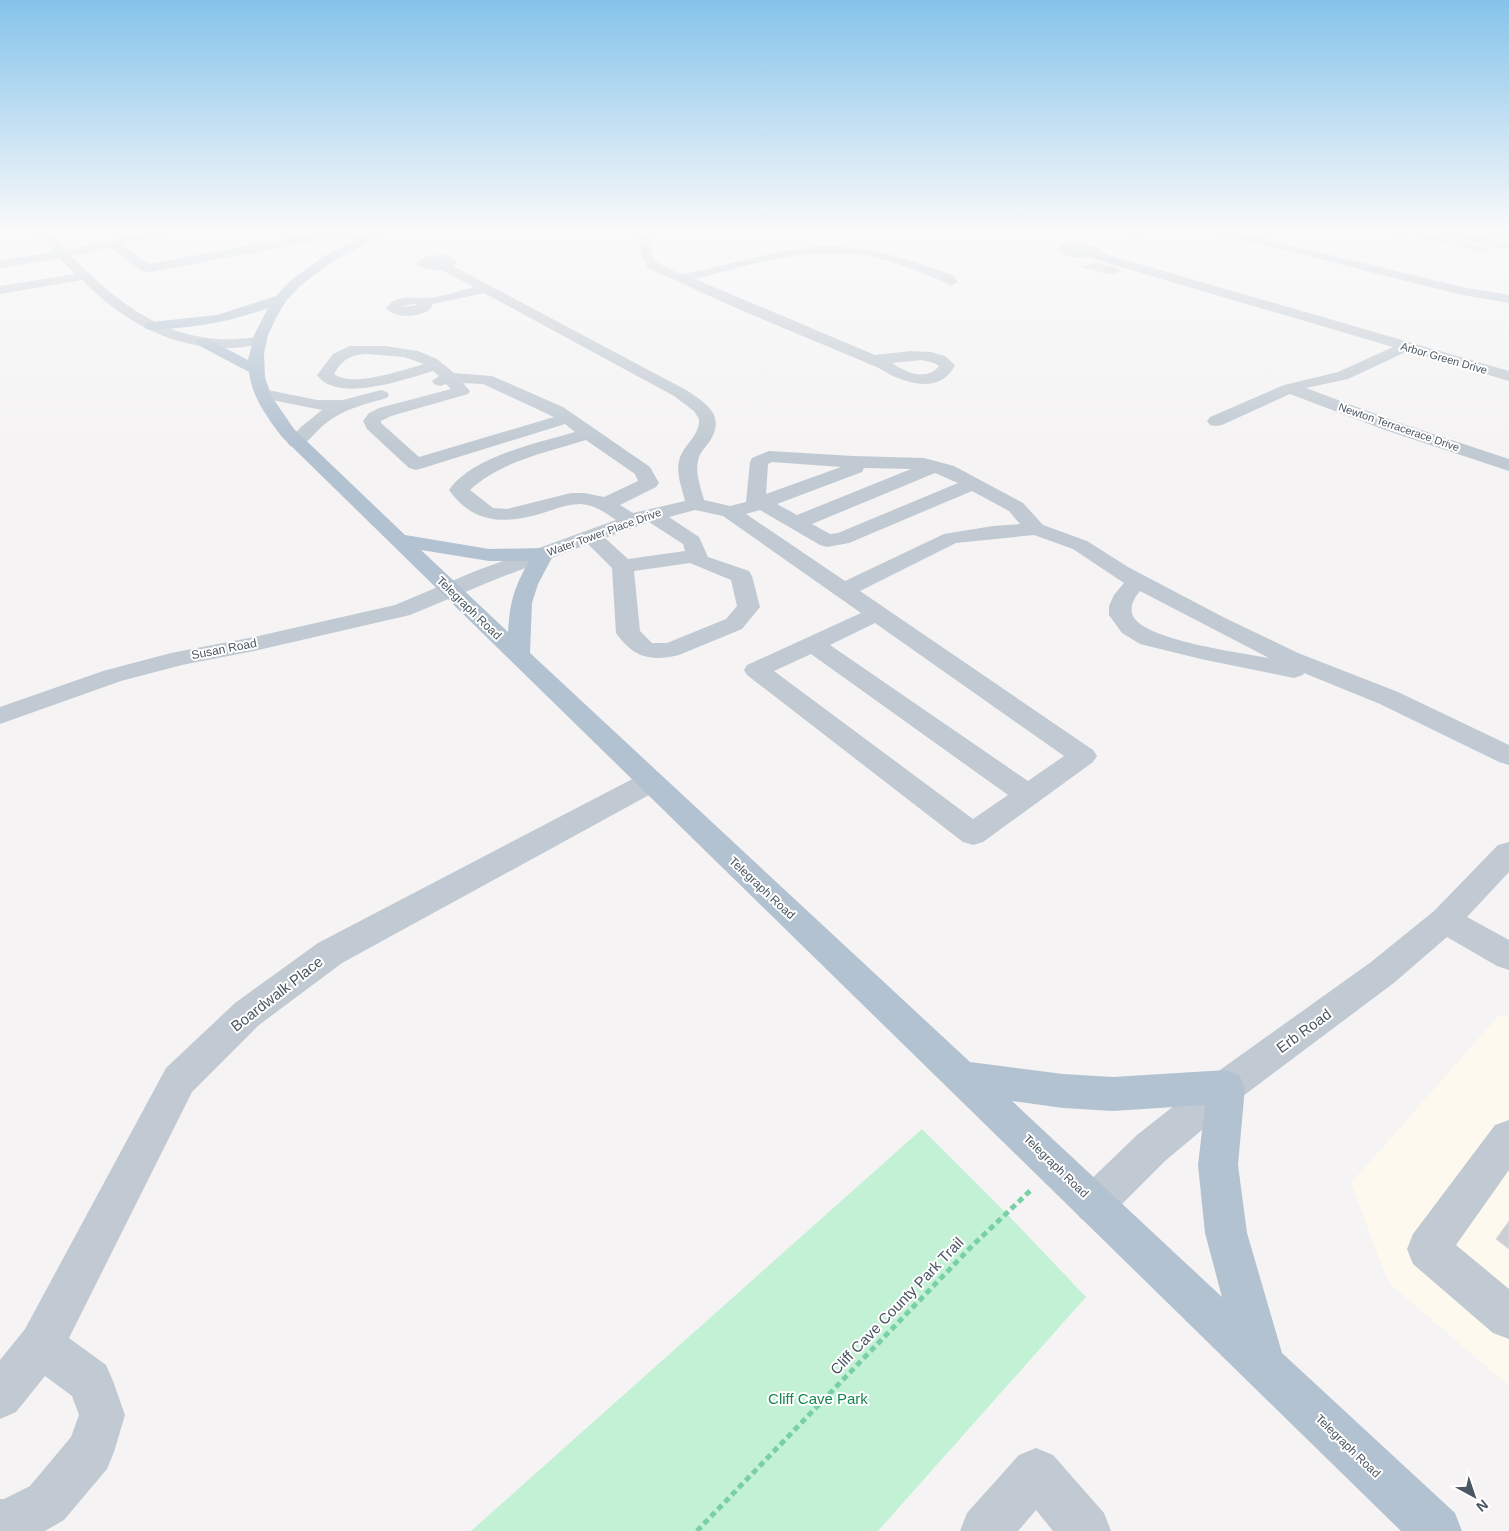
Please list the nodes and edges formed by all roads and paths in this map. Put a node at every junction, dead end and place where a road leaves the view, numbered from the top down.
1 (112, 301) edge
2 (272, 301) edge
3 (278, 301) edge
4 (507, 301) edge
5 (735, 301) edge
6 (1251, 301) edge
7 (151, 326) junction
8 (258, 341) junction
9 (203, 342) junction
10 (1405, 347) junction
11 (872, 360) dead end
12 (434, 366) junction
13 (256, 370) junction
14 (1509, 376) edge
15 (450, 378) junction
16 (1290, 388) junction
17 (263, 394) junction
18 (343, 404) junction
19 (568, 418) junction
20 (1216, 421) dead end
21 (589, 433) junction
22 (296, 442) junction
23 (852, 462) junction
24 (1509, 465) edge
25 (934, 467) junction
26 (973, 484) junction
27 (606, 504) junction
28 (695, 504) junction
29 (758, 504) junction
30 (730, 512) junction
31 (651, 514) junction
32 (631, 521) junction
33 (796, 523) junction
34 (1036, 529) junction
35 (591, 536) junction
36 (398, 540) junction
37 (543, 554) junction
38 (697, 556) junction
39 (623, 566) junction
40 (1137, 581) junction
41 (450, 590) junction
42 (844, 591) junction
43 (877, 614) junction
44 (813, 644) junction
45 (518, 655) junction
46 (1341, 678) junction
47 (0, 716) edge
48 (1509, 756) edge
49 (650, 782) junction
50 (1028, 795) junction
51 (1509, 853) edge
52 (1445, 920) junction
53 (1509, 956) edge
54 (963, 1078) junction
55 (1226, 1087) junction
56 (1509, 1138) edge
57 (1056, 1166) junction
58 (1094, 1204) junction
59 (1509, 1317) edge
60 (40, 1345) junction
61 (1264, 1366) junction
62 (0, 1396) edge
63 (0, 1524) edge
64 (697, 1531) edge
65 (985, 1531) edge
66 (1086, 1531) edge
67 (1437, 1531) edge

1 - 7 street
2 - 7 main road
3 - 8 main road, Telegraph Road
4 - 28 street
5 - 11 street
6 - 10 street, Arbor Green Drive
7 - 9 street
8 - 9 street
8 - 13 main road, Telegraph Road
9 - 13 main road
10 - 14 street, Arbor Green Drive
10 - 16 street
12 - 12 street
12 - 15 street
13 - 17 main road, Telegraph Road
15 - 18 street
15 - 19 street
15 - 19 street
16 - 20 street
16 - 24 street, Newton Terracerace Drive
17 - 18 street
17 - 22 main road, Telegraph Road
18 - 22 street
19 - 21 street
21 - 27 street
21 - 27 street
22 - 36 main road, Telegraph Road
23 - 25 street
23 - 29 street
23 - 29 street
25 - 26 street
25 - 33 street
26 - 33 street
26 - 34 street
27 - 32 street
28 - 30 street
28 - 31 street, Water Tower Place Drive
29 - 30 street
29 - 33 street
30 - 42 street
31 - 32 street, Water Tower Place Drive
31 - 38 street
32 - 35 street, Water Tower Place Drive
34 - 40 street
34 - 42 street
35 - 37 street, Water Tower Place Drive
35 - 39 street
36 - 37 main road
36 - 41 main road, Telegraph Road
37 - 41 street, Water Tower Place Drive
37 - 45 main road
38 - 39 street
38 - 39 street
40 - 46 street
40 - 46 street
41 - 45 main road, Telegraph Road
41 - 47 street, Susan Road
42 - 43 street
43 - 44 street
43 - 50 street
44 - 50 street
44 - 50 street
45 - 49 main road, Telegraph Road
46 - 48 street
49 - 54 main road, Telegraph Road
49 - 60 street, Boardwalk Place
51 - 52 street, Erb Road
52 - 53 street
52 - 55 street, Erb Road
54 - 55 main road
54 - 57 main road, Telegraph Road
55 - 58 street, Erb Road
55 - 61 main road
56 - 59 street
57 - 58 main road, Telegraph Road
57 - 64 path, Cliff Cave County Park Trail
58 - 61 main road, Telegraph Road
60 - 62 street, Boardwalk Place
60 - 63 street
61 - 67 main road, Telegraph Road
65 - 66 street

